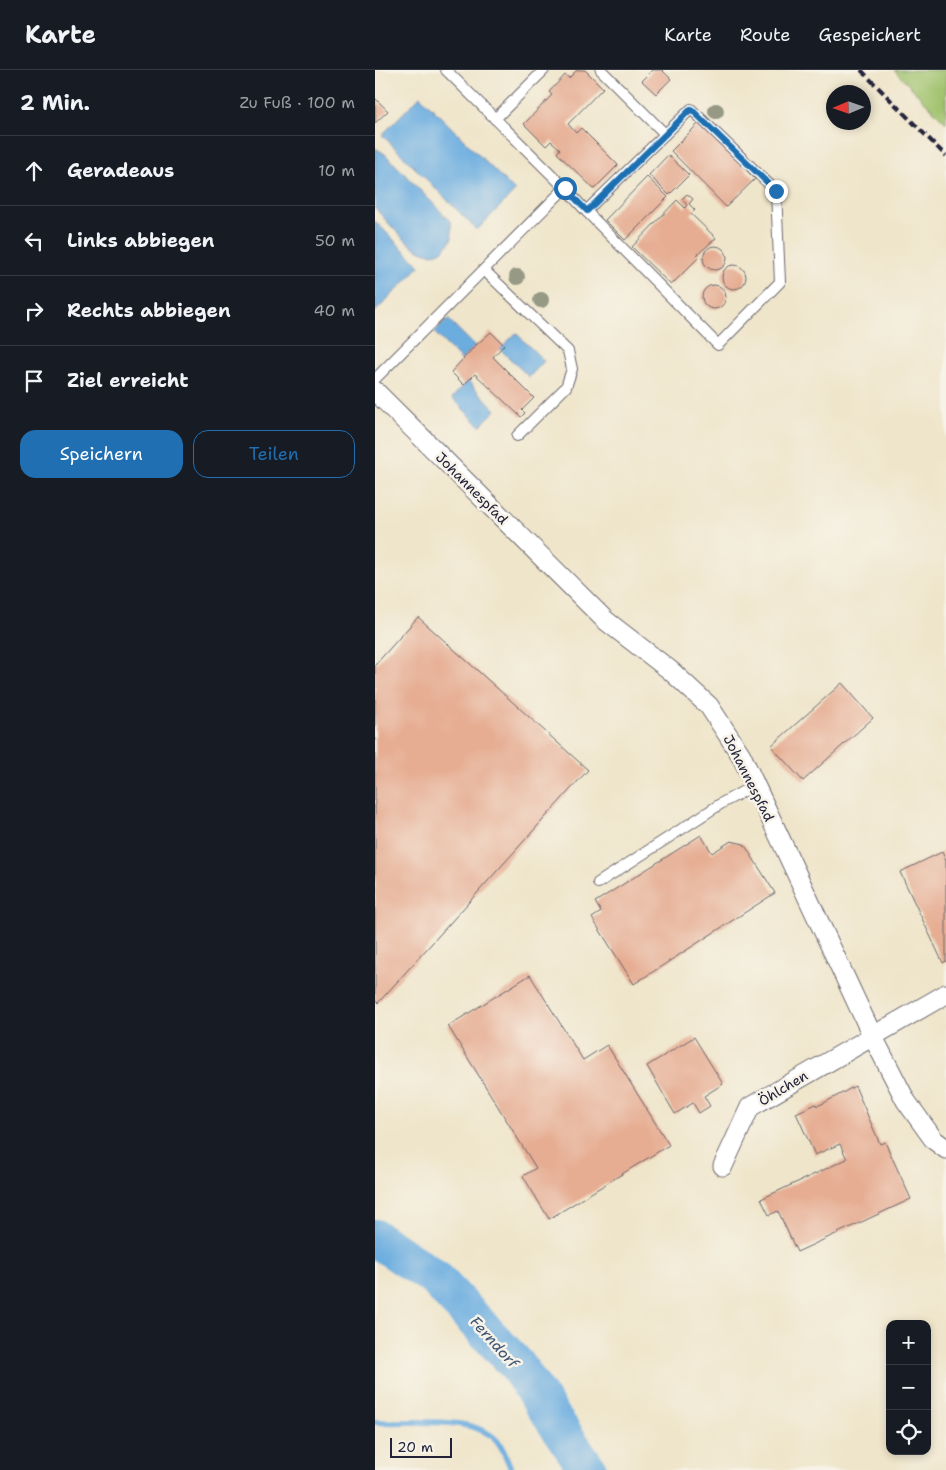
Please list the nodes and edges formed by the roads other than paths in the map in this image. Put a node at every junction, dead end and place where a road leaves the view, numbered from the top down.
1 (446, 70) edge
2 (544, 70) edge
3 (601, 70) edge
4 (495, 119) junction
5 (665, 134) junction
6 (565, 188) junction
7 (587, 211) junction
8 (484, 270) junction
9 (375, 379) edge
10 (375, 391) edge
11 (517, 436) dead end
12 (755, 786) junction
13 (598, 883) dead end
14 (946, 994) edge
15 (872, 1035) junction
16 (946, 1149) edge
17 (723, 1166) dead end

1 - 4 lane
2 - 4 lane
3 - 5 lane
4 - 6 lane
5 - 7 lane
5 - 7 lane
6 - 7 lane
6 - 8 lane
8 - 9 lane
8 - 11 lane
10 - 12 street, Johannespfad
12 - 13 lane
12 - 15 street, Johannespfad
14 - 15 street, Öhlchen
15 - 16 street, Johannespfad
15 - 17 street, Öhlchen

